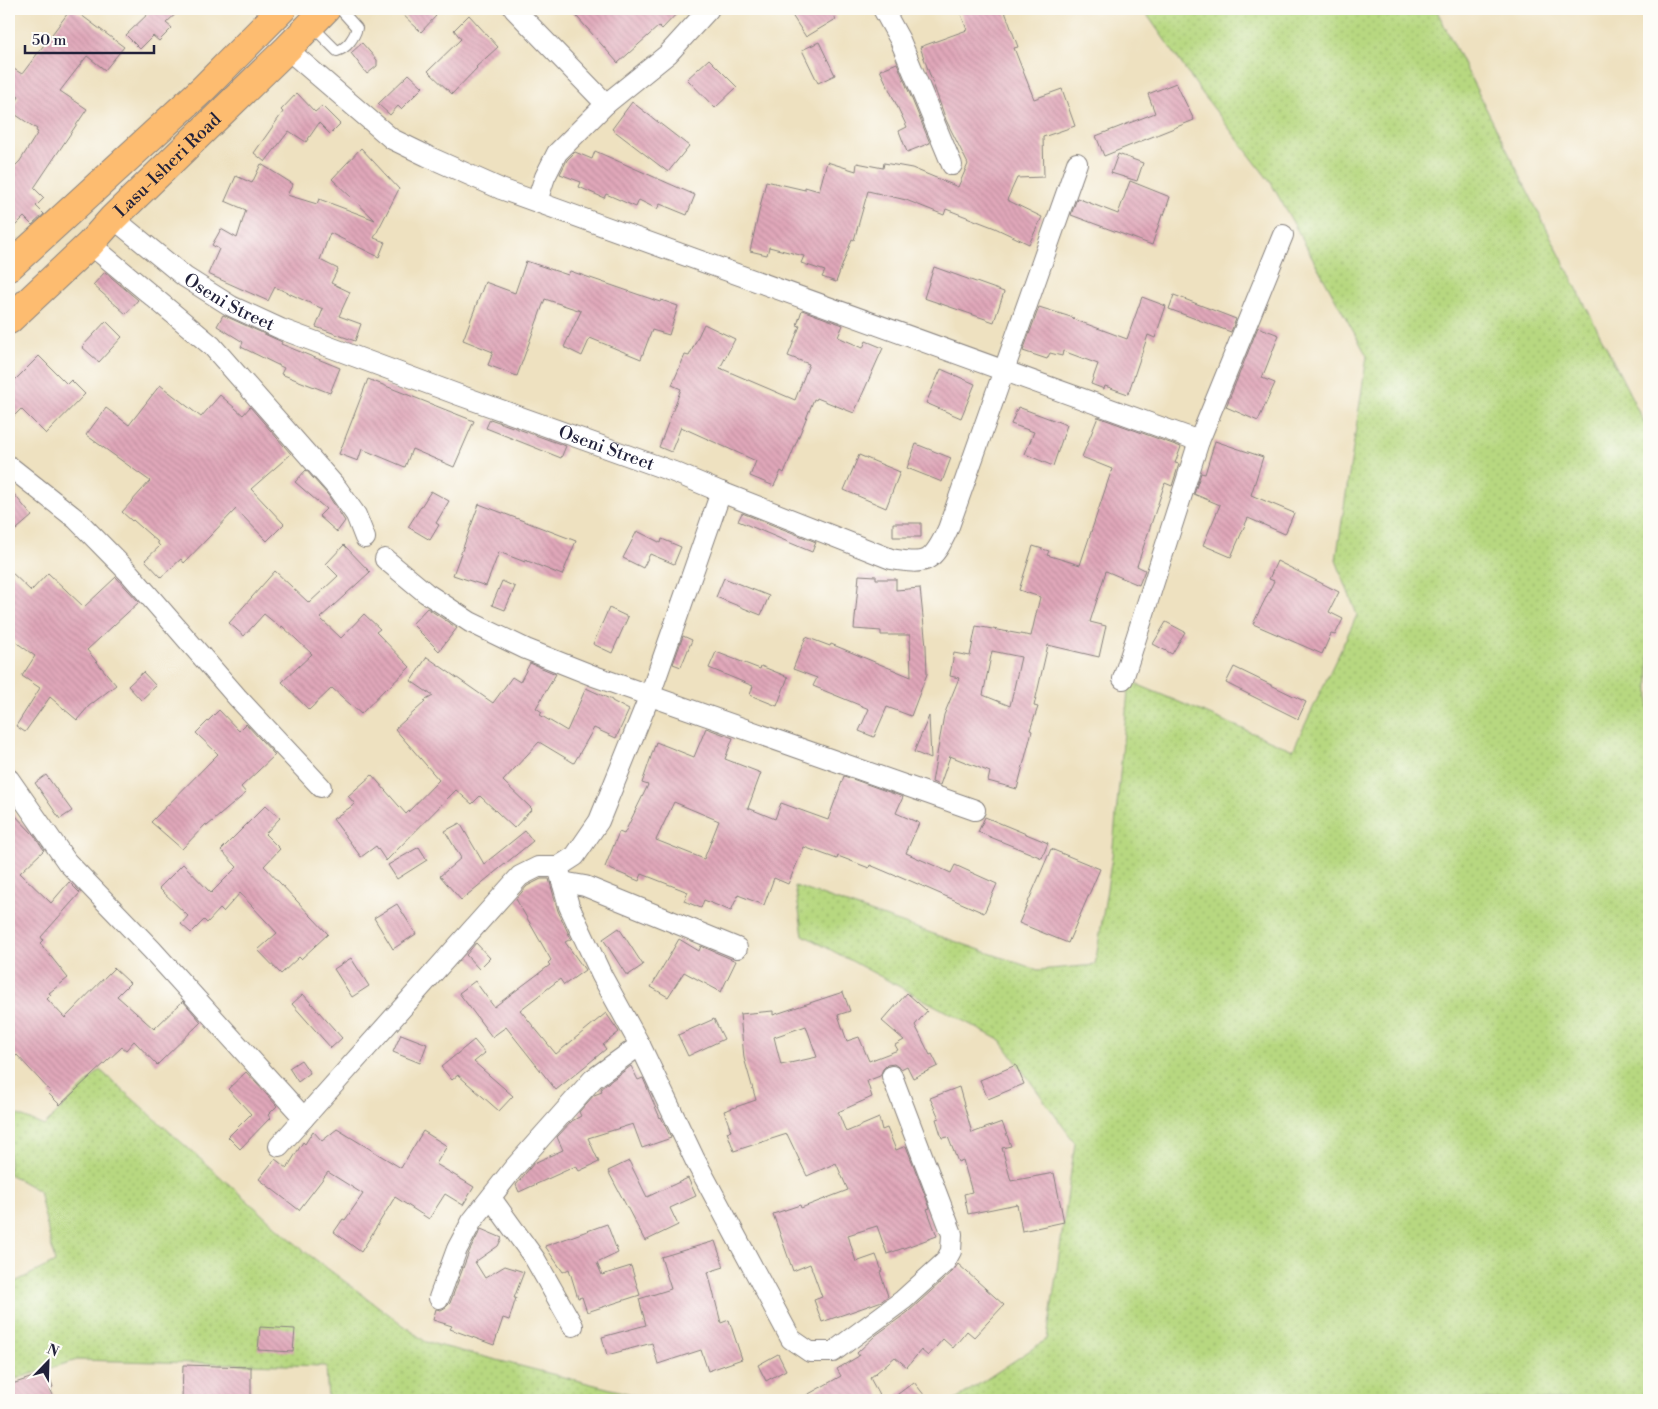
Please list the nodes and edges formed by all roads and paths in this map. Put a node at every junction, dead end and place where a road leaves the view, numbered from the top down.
1 (282, 9) edge
2 (340, 9) edge
3 (514, 9) edge
4 (709, 9) edge
5 (883, 9) edge
6 (319, 17) edge
7 (287, 49) junction
8 (606, 104) junction
9 (1077, 163) dead end
10 (952, 165) dead end
11 (537, 201) junction
12 (113, 218) junction
13 (1283, 235) dead end
14 (90, 244) junction
15 (9, 267) edge
16 (9, 320) edge
17 (1004, 372) junction
18 (1199, 441) junction
19 (9, 466) edge
20 (721, 492) junction
21 (365, 538) dead end
22 (385, 559) dead end
23 (1123, 679) dead end
24 (650, 695) junction
25 (9, 779) edge
26 (320, 787) dead end
27 (975, 810) dead end
28 (560, 874) junction
29 (737, 948) dead end
30 (640, 1045) junction
31 (892, 1076) dead end
32 (304, 1118) junction
33 (278, 1146) dead end
34 (491, 1198) junction
35 (439, 1298) dead end
36 (572, 1326) dead end

1 - 15 main road, Lasu-Isheri Road
2 - 6 lane
3 - 8 street
4 - 8 street
5 - 10 street
6 - 7 main road, Lasu-Isheri Road
7 - 11 street
7 - 12 main road, Lasu-Isheri Road
8 - 11 street
9 - 17 street, Oseni Street
11 - 17 street
12 - 14 main road, Lasu-Isheri Road
12 - 20 street, Oseni Street
13 - 18 street
14 - 16 main road, Lasu-Isheri Road
14 - 21 street
17 - 18 street
17 - 20 street, Oseni Street
18 - 23 street
19 - 26 street
20 - 24 street
22 - 24 street
24 - 27 street
24 - 28 street
25 - 32 street
28 - 29 street
28 - 30 street
28 - 32 street
30 - 31 street
30 - 34 street
32 - 33 street
34 - 35 street
34 - 36 street

